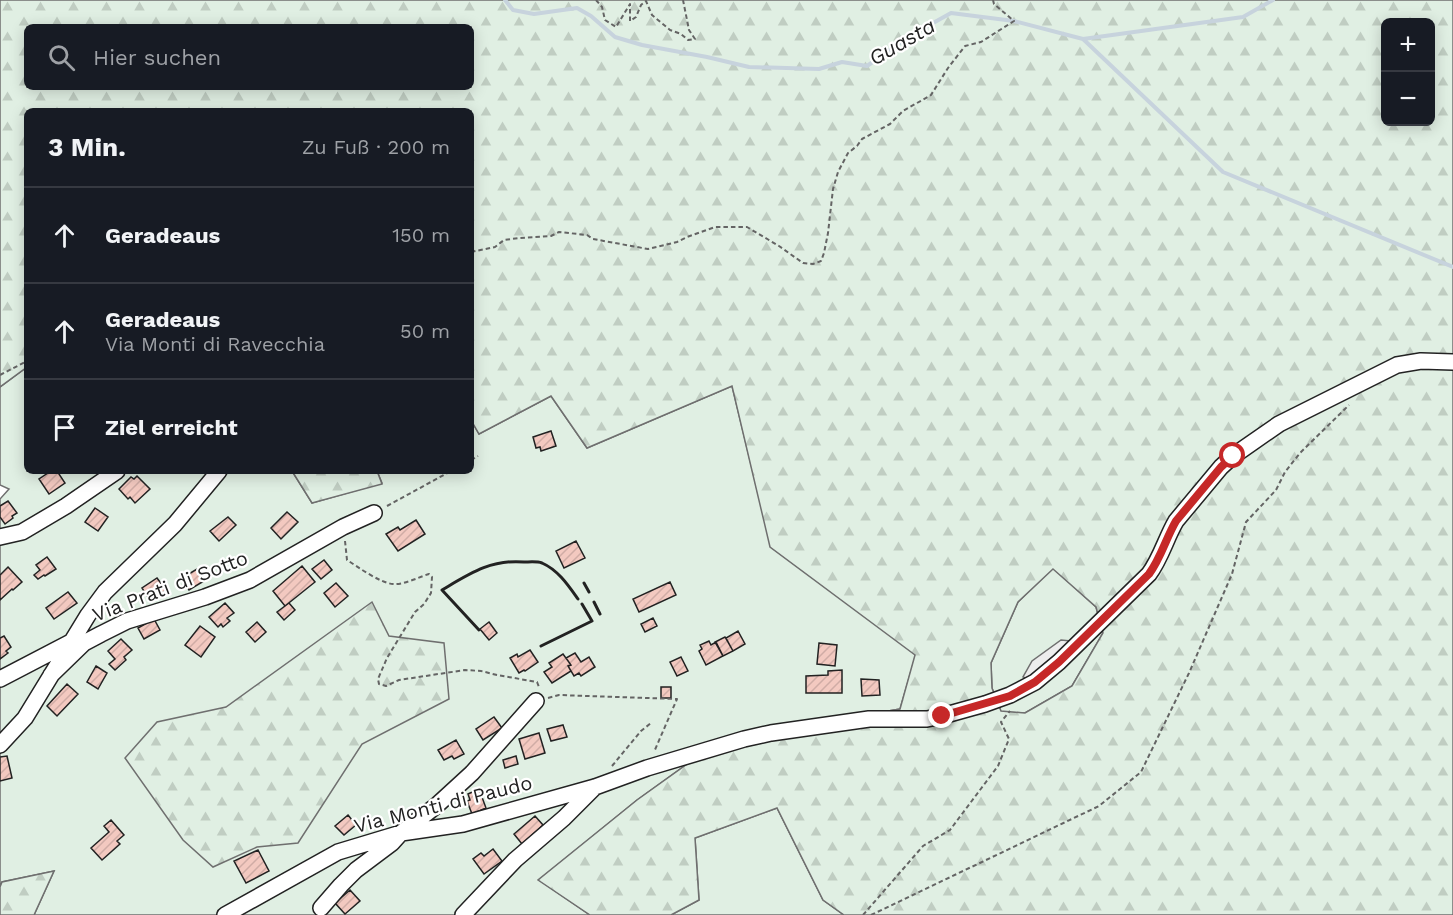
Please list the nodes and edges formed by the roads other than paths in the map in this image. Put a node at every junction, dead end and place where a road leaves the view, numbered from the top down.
1 (1453, 363) edge
2 (113, 474) edge
3 (217, 474) edge
4 (374, 513) road end
5 (0, 537) edge
6 (71, 642) junction
7 (51, 675) junction
8 (0, 679) edge
9 (536, 701) road end
10 (0, 745) edge
11 (595, 787) junction
12 (401, 833) junction
13 (321, 909) dead end
14 (225, 915) edge
15 (462, 915) edge

1 - 11 street, Via Monti di Paudo
2 - 5 street
3 - 6 street
4 - 7 street, Via Prati di Sotto
6 - 7 street
6 - 8 street
7 - 10 street
9 - 12 street
11 - 12 street, Via Monti di Paudo
11 - 15 street
12 - 13 street
12 - 14 street, Via Monti di Paudo

